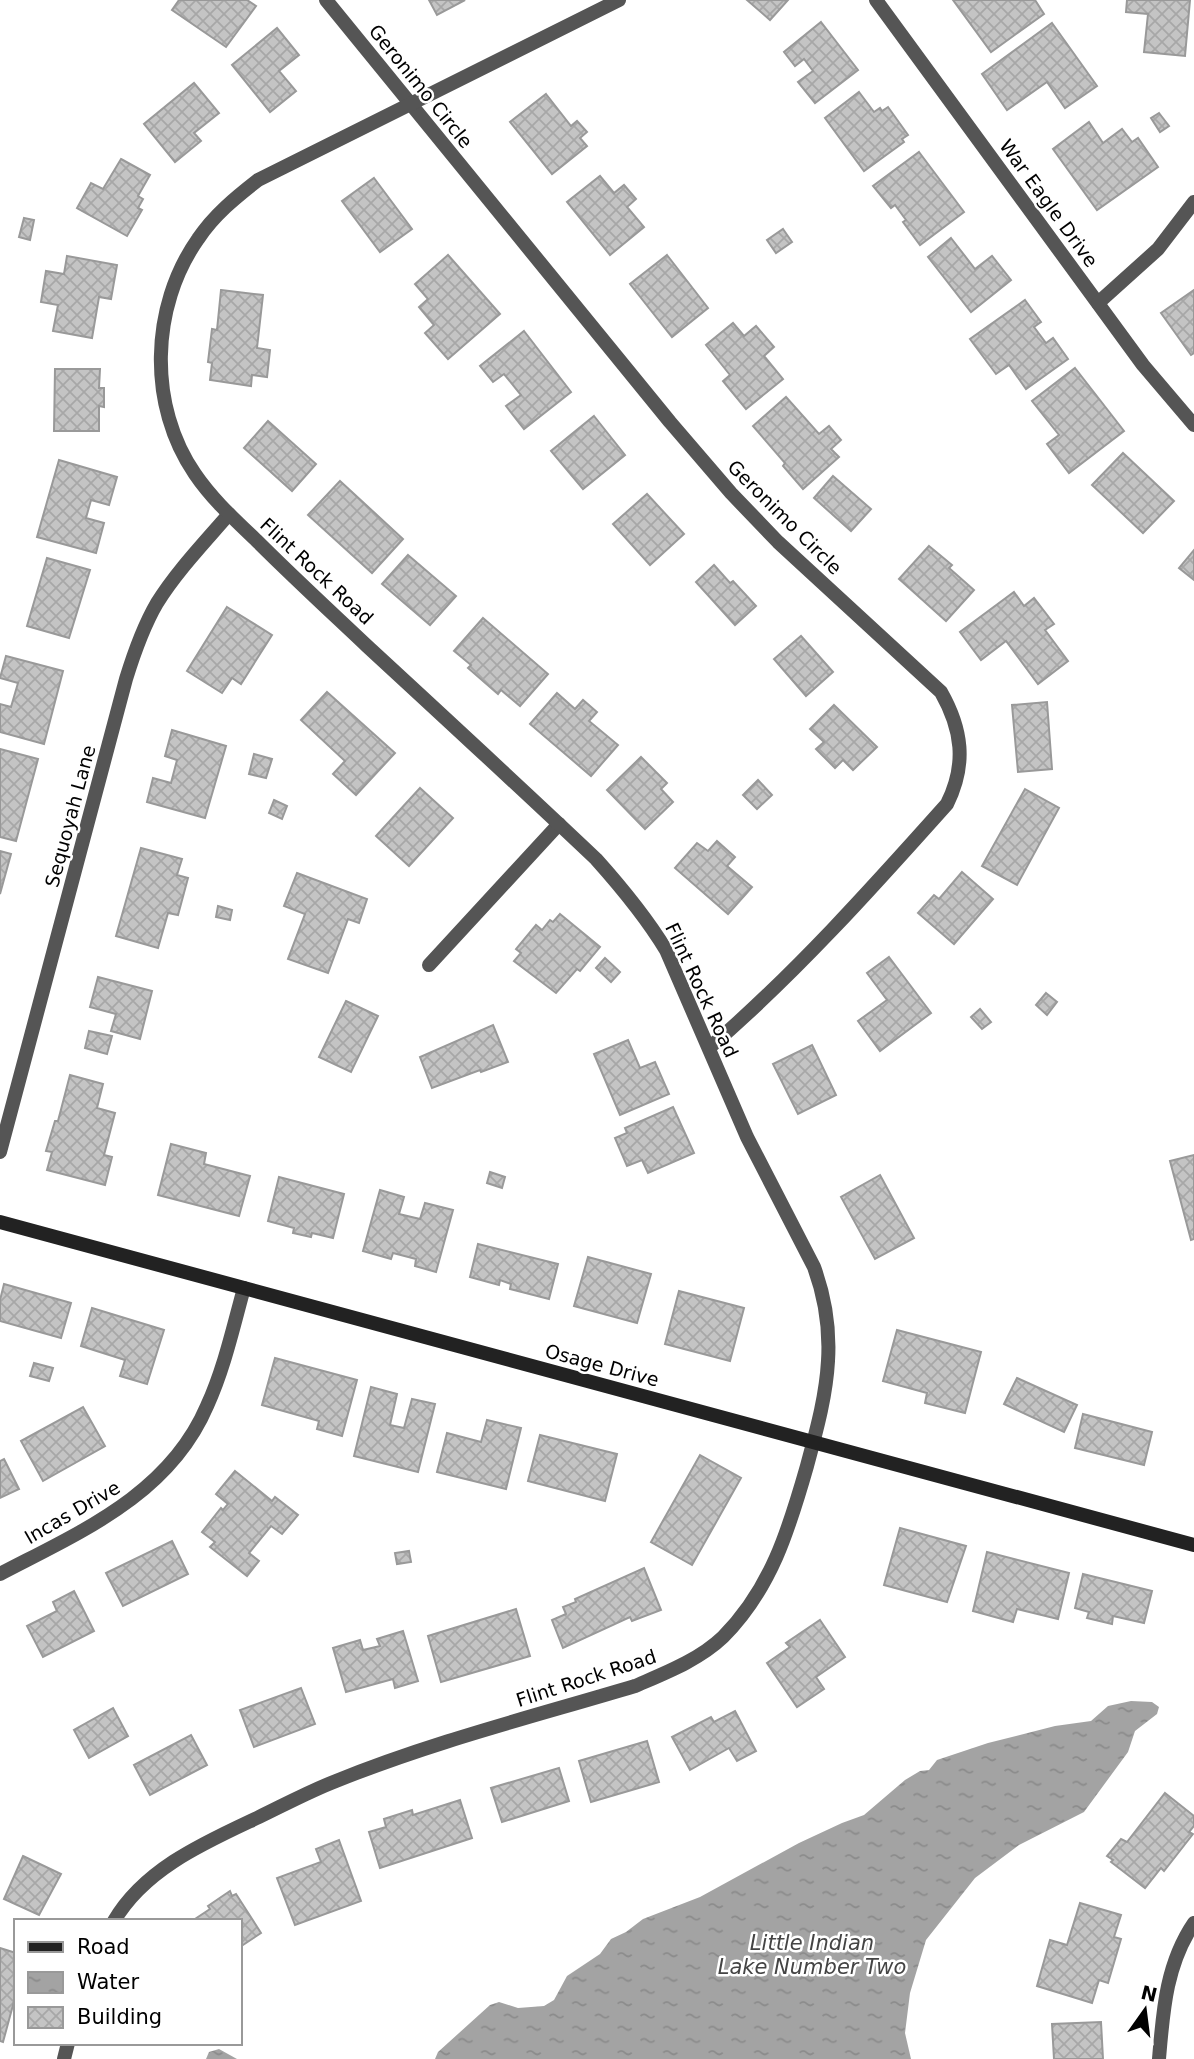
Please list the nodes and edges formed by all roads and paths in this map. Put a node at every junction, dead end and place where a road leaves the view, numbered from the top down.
1 (326, 0) edge
2 (618, 0) edge
3 (877, 0) edge
4 (410, 103) junction
5 (1194, 202) edge
6 (1098, 303) junction
7 (1194, 425) edge
8 (229, 514) junction
9 (559, 824) junction
10 (429, 965) dead end
11 (709, 1048) junction
12 (0, 1152) edge
13 (0, 1222) edge
14 (244, 1289) junction
15 (814, 1442) junction
16 (1194, 1545) edge
17 (0, 1574) edge
18 (116, 1919) edge
19 (1194, 1923) edge
20 (1159, 2059) edge

1 - 4 street, Geronimo Circle
2 - 4 street, Flint Rock Road
3 - 6 street, War Eagle Drive
4 - 8 street, Flint Rock Road
4 - 11 street, Geronimo Circle
5 - 6 street
6 - 7 street, War Eagle Drive
8 - 9 street, Flint Rock Road
8 - 12 street, Sequoyah Lane
9 - 10 street
9 - 11 street, Flint Rock Road
11 - 15 street, Flint Rock Road
13 - 14 street, Osage Drive
14 - 15 street, Osage Drive
14 - 17 street, Incas Drive
15 - 16 street, Osage Drive
15 - 18 street, Flint Rock Road
19 - 20 street

